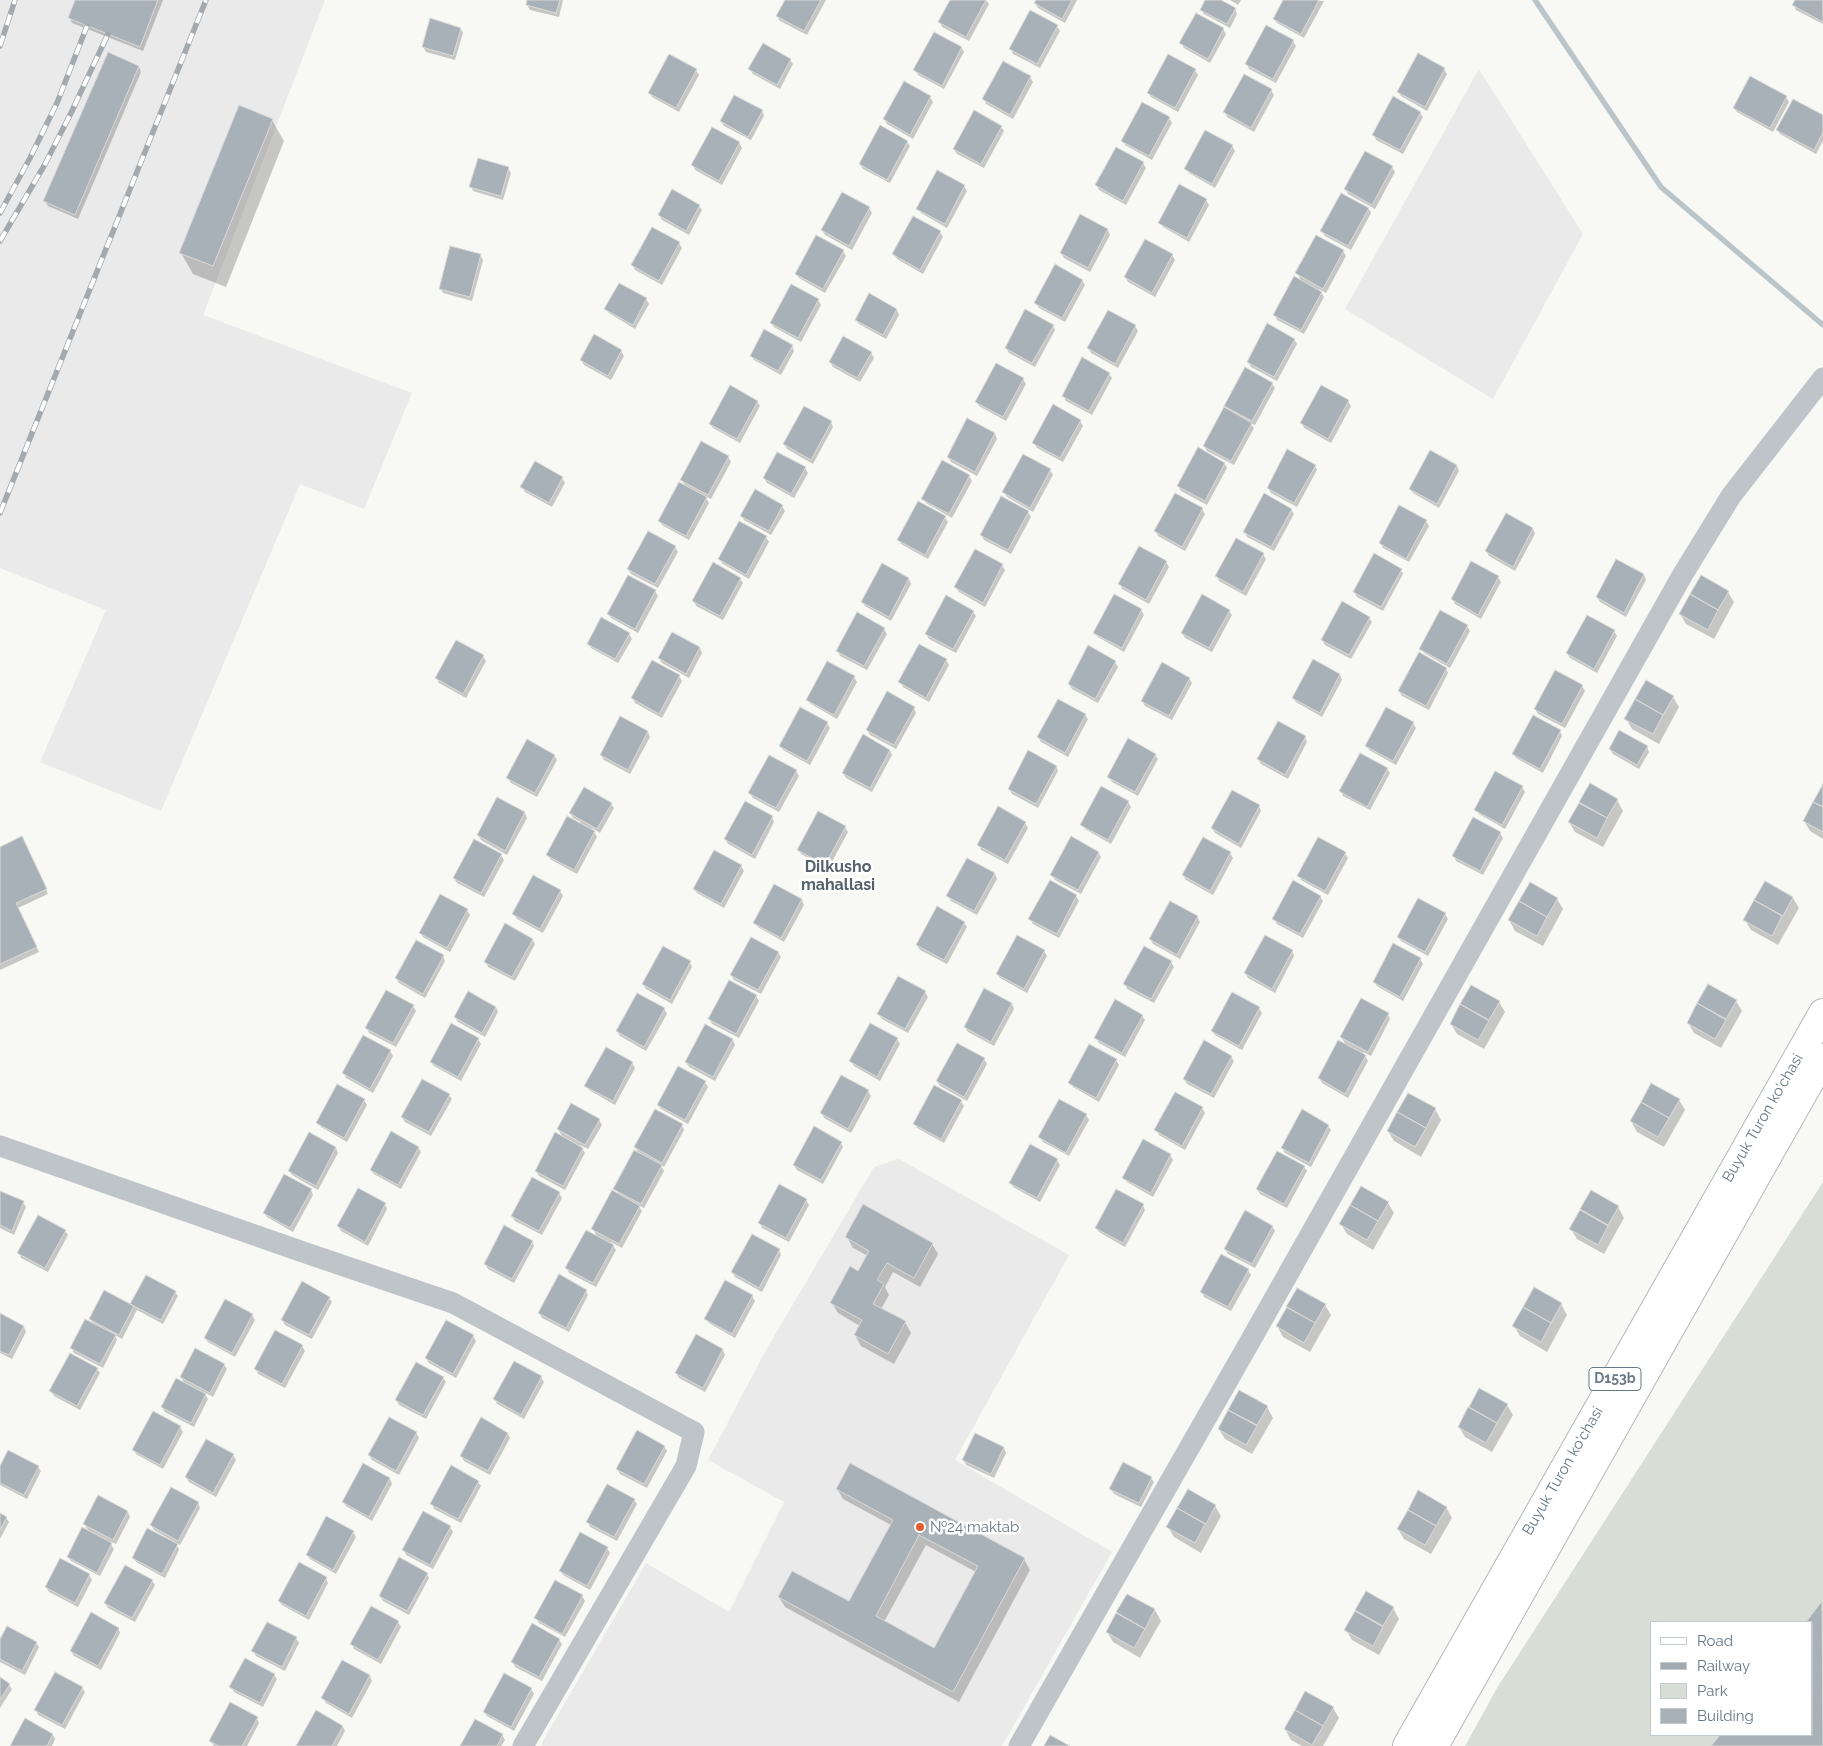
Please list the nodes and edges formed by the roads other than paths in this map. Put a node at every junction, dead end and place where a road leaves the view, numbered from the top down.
1 (1823, 378) edge
2 (1823, 1013) edge
3 (1823, 1058) edge
4 (0, 1146) edge
5 (523, 1746) edge
6 (1019, 1746) edge
7 (1407, 1746) edge
8 (1434, 1746) edge

1 - 6 street
2 - 7 main road, Buyuk Turon ko'chasi / D153b
3 - 8 main road, Buyuk Turon ko'chasi / D153b
4 - 5 street

